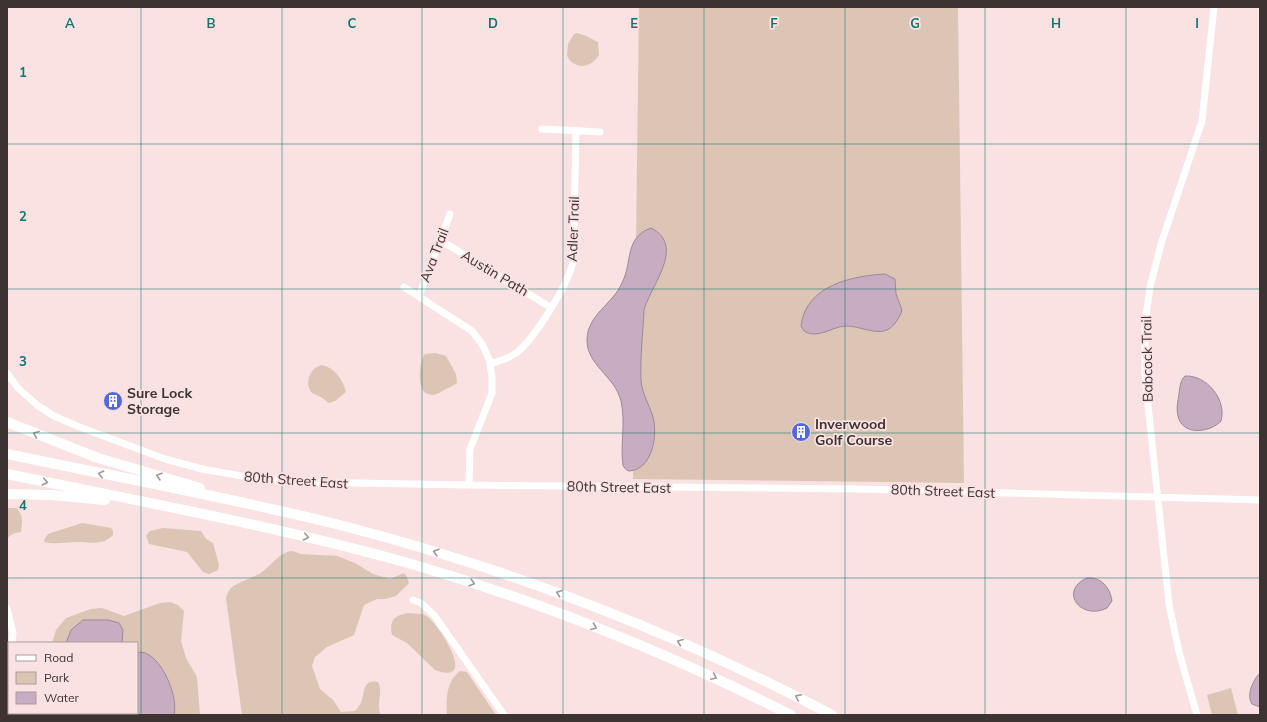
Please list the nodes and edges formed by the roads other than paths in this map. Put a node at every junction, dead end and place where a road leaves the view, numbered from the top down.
1 (1214, 7) edge
2 (542, 129) dead end
3 (576, 131) junction
4 (600, 132) dead end
5 (450, 214) dead end
6 (440, 240) junction
7 (404, 286) dead end
8 (419, 296) junction
9 (550, 307) junction
10 (490, 364) junction
11 (7, 372) edge
12 (7, 422) edge
13 (7, 454) edge
14 (7, 474) edge
15 (469, 485) junction
16 (7, 494) edge
17 (1156, 497) junction
18 (1260, 500) edge
19 (277, 510) junction
20 (268, 528) junction
21 (413, 600) dead end
22 (7, 608) edge
23 (12, 642) edge
24 (504, 715) edge
25 (791, 715) edge
26 (832, 715) edge
27 (1197, 715) edge

1 - 17 street, Babcock Trail
2 - 3 street
3 - 4 street
3 - 9 street, Adler Trail
5 - 6 street, Ava Trail
6 - 8 street, Ava Trail
6 - 9 street, Austin Path
7 - 8 street
8 - 10 street
9 - 10 street, Adler Trail
10 - 15 street
11 - 15 street, 80th Street East
19 -> 12 highway
19 -> 13 highway
14 -> 20 highway
15 - 17 street, 80th Street East
16 - 20 highway
17 - 18 street, 80th Street East
17 - 27 street, Babcock Trail
26 -> 19 highway
20 -> 25 highway
21 - 24 street
22 - 23 street

